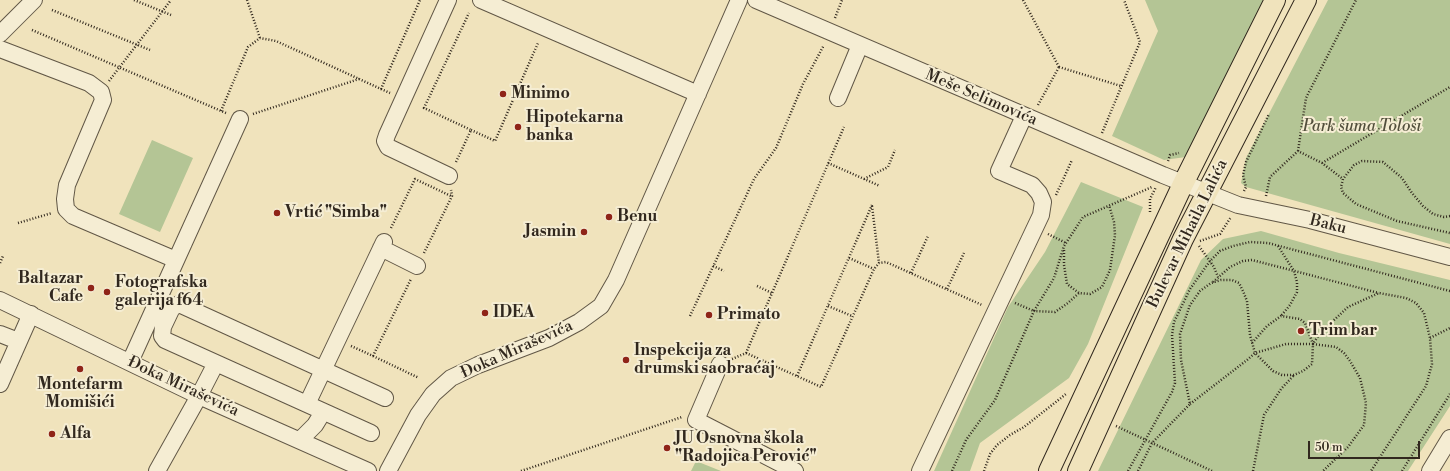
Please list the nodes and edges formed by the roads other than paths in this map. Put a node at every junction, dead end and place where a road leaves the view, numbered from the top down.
1 (34, 0) edge
2 (448, 0) edge
3 (481, 0) edge
4 (739, 0) edge
5 (756, 0) edge
6 (1275, 0) edge
7 (1306, 0) edge
8 (0, 34) edge
9 (860, 45) junction
10 (0, 49) edge
11 (698, 94) junction
12 (838, 98) dead end
13 (1027, 117) junction
14 (240, 119) road end
15 (450, 176) road end
16 (1183, 184) junction
17 (1207, 193) junction
18 (1450, 257) edge
19 (176, 260) junction
20 (417, 266) road end
21 (0, 300) edge
22 (31, 314) junction
23 (0, 334) edge
24 (18, 341) junction
25 (130, 362) junction
26 (216, 363) junction
27 (720, 364) road end
28 (3, 368) edge
29 (324, 369) junction
30 (0, 384) edge
31 (199, 396) junction
32 (385, 398) dead end
33 (307, 404) junction
34 (324, 412) junction
35 (370, 433) dead end
36 (1450, 438) edge
37 (300, 440) junction
38 (157, 471) edge
39 (368, 471) edge
40 (388, 471) edge
41 (795, 471) edge
42 (920, 471) edge
43 (1049, 471) edge
44 (1078, 471) edge
45 (1430, 471) edge

1 - 8 street
2 - 15 street
3 - 11 street
4 - 11 street, Đoka Miraševića
5 - 9 street, Meše Selimovića
6 - 16 main road, Bulevar Mihaila Lalića
7 - 17 main road, Bulevar Mihaila Lalića
9 - 12 street
9 - 13 street, Meše Selimovića
10 - 19 street
11 - 40 street, Đoka Miraševića
13 - 16 street, Meše Selimovića
13 - 42 street
14 - 19 street
16 - 17 street, Meše Selimovića
16 - 43 main road, Bulevar Mihaila Lalića
17 - 18 street, Baku
17 - 44 main road, Bulevar Mihaila Lalića
19 - 25 street
20 - 29 street
21 - 22 street, Đoka Miraševića
22 - 24 street
22 - 25 street, Đoka Miraševića
23 - 24 street
24 - 28 street
25 - 31 street, Đoka Miraševića
26 - 29 street
26 - 31 street
26 - 33 street
27 - 41 street
28 - 30 street
29 - 32 street
29 - 33 street
31 - 37 street, Đoka Miraševića
31 - 38 street
33 - 34 street
34 - 35 street
34 - 37 street
36 - 45 street
37 - 39 street, Đoka Miraševića

